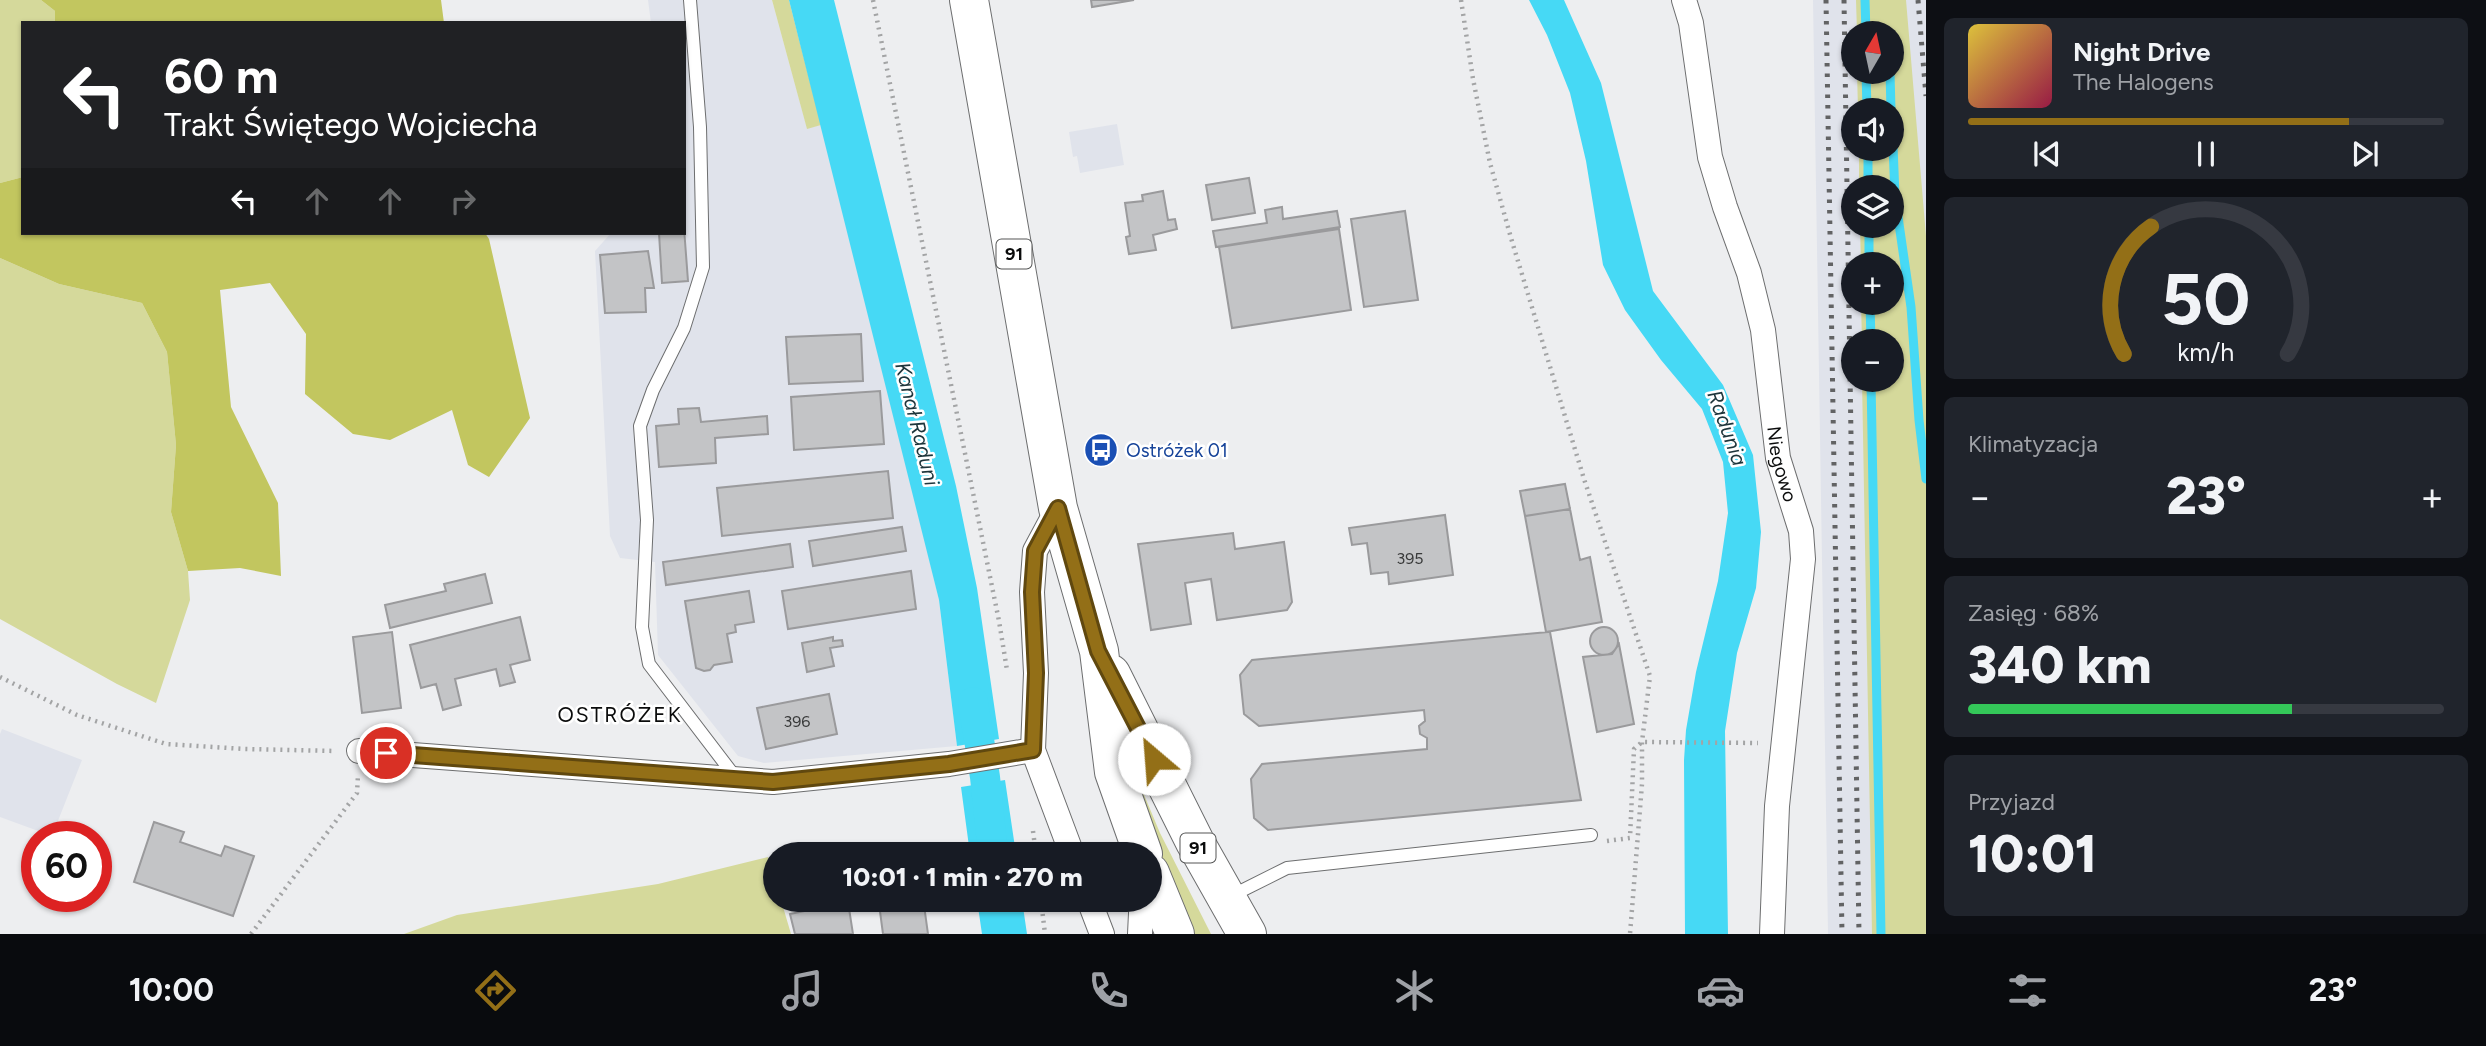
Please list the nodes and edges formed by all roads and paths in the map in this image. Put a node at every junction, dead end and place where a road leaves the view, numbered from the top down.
1 (690, 0) edge
2 (873, 0) edge
3 (969, 0) edge
4 (1461, 0) edge
5 (1684, 0) edge
6 (1058, 508) junction
7 (1098, 651) junction
8 (1007, 673) dead end
9 (0, 677) edge
10 (1642, 742) junction
11 (1760, 743) dead end
12 (359, 751) junction
13 (1021, 752) junction
14 (736, 778) junction
15 (1591, 835) joint
16 (1066, 842) edge
17 (1136, 842) edge
18 (1227, 898) junction
19 (1162, 908) edge
20 (1042, 912) edge
21 (1094, 912) edge
22 (1141, 912) edge
23 (251, 934) edge
24 (1045, 934) edge
25 (1102, 934) edge
26 (1140, 934) edge
27 (1175, 934) edge
28 (1247, 934) edge
29 (1630, 934) edge
30 (1772, 934) edge

1 - 14 lane
2 - 8 path
3 - 6 main road, 91
4 - 10 path
5 - 30 street, Niegowo
6 - 7 main road, 91
6 - 13 street
7 - 17 main road, 91
7 - 18 main road, 91
9 - 12 path
10 - 11 path
10 - 15 path
10 - 29 path
12 - 14 street
12 - 23 path
13 - 14 street
13 - 16 street
15 - 18 lane
18 - 28 main road, 91
19 - 27 main road, 91
20 - 24 path
21 - 25 street
22 - 26 street

